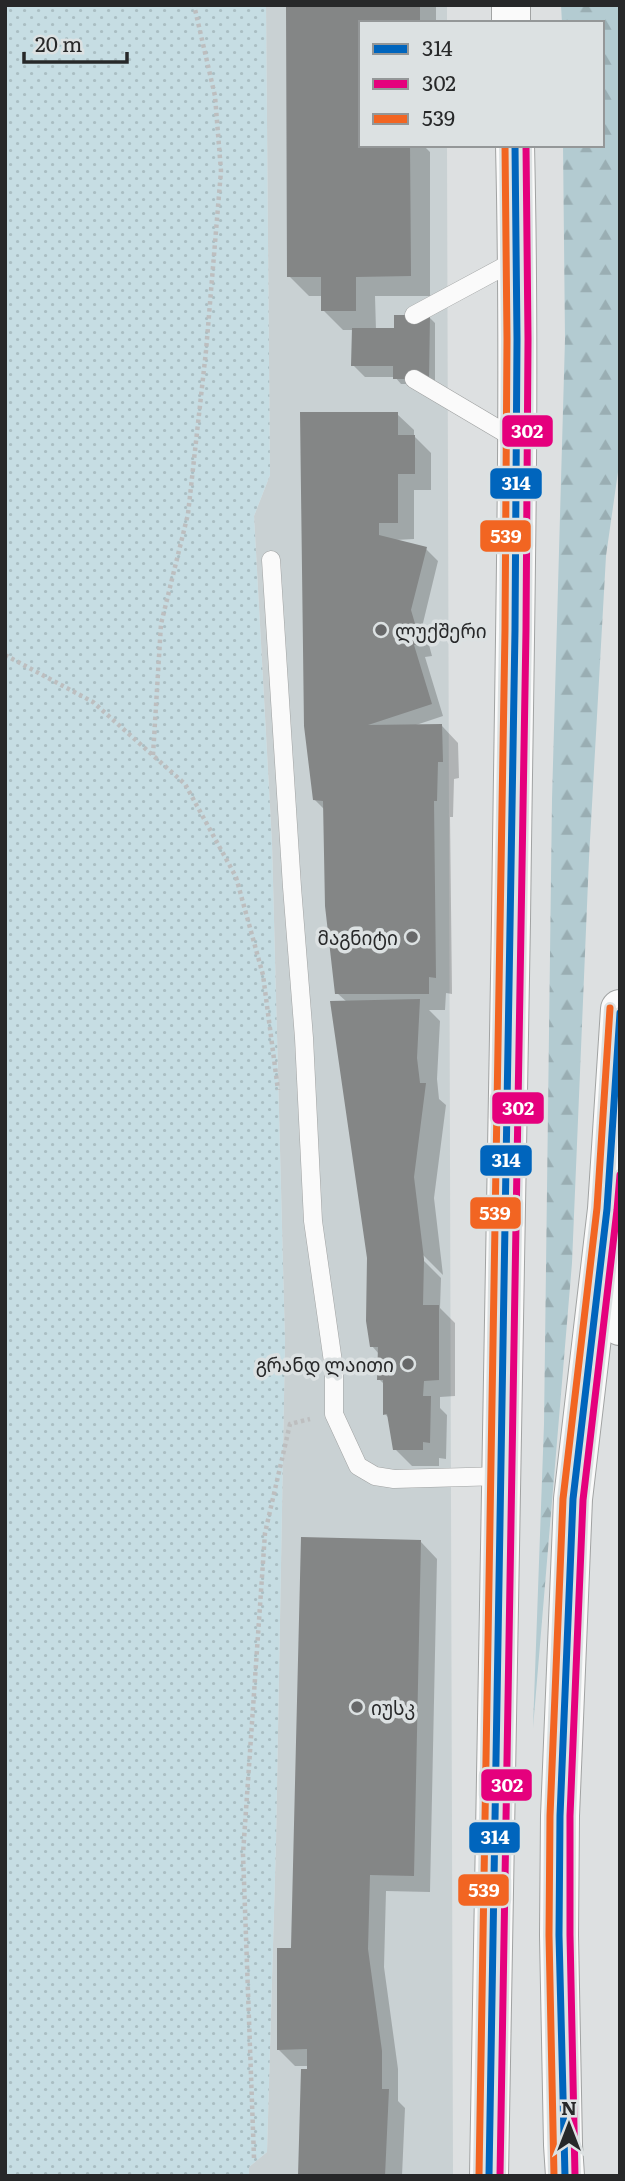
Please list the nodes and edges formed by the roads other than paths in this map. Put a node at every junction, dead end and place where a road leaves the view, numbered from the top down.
1 (515, 147) edge
2 (518, 259) junction
3 (414, 315) dead end
4 (414, 379) dead end
5 (517, 440) junction
6 (271, 560) dead end
7 (620, 1009) edge
8 (616, 1132) edge
9 (607, 1209) junction
10 (619, 1310) edge
11 (503, 1476) junction
12 (489, 2176) edge
13 (565, 2176) edge

1 - 2 main road
2 - 3 lane
2 - 5 main road
4 - 5 lane
5 - 11 main road
6 - 11 lane
7 - 8 main road
8 - 9 main road
9 - 10 main road
9 - 13 main road
11 - 12 main road

